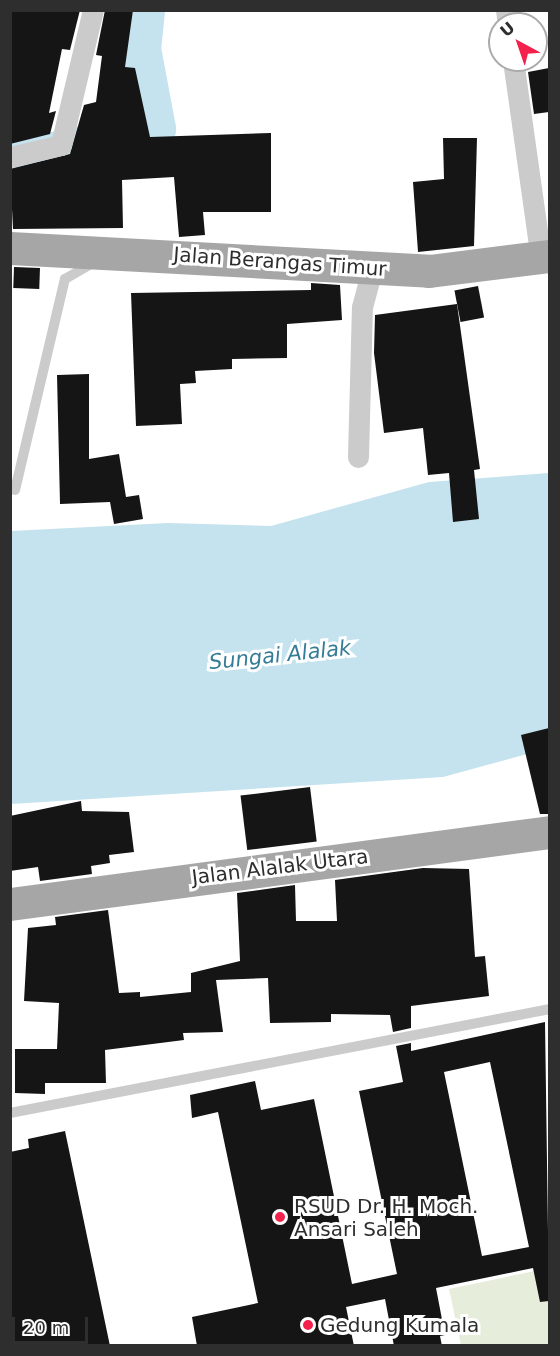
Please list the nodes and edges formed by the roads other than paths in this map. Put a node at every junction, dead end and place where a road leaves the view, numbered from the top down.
1 (93, 10) edge
2 (515, 72) edge
3 (10, 157) edge
4 (11, 248) edge
5 (112, 251) junction
6 (545, 257) edge
7 (372, 270) junction
8 (358, 457) dead end
9 (15, 490) dead end
10 (549, 832) edge
11 (10, 903) edge
12 (549, 1009) edge
13 (10, 1113) edge

1 - 3 street
2 - 6 street
4 - 5 main road, Jalan Berangas Timur
5 - 7 main road, Jalan Berangas Timur
5 - 9 lane
6 - 7 main road, Jalan Berangas Timur
7 - 8 street
10 - 11 main road, Jalan Alalak Utara
12 - 13 lane

